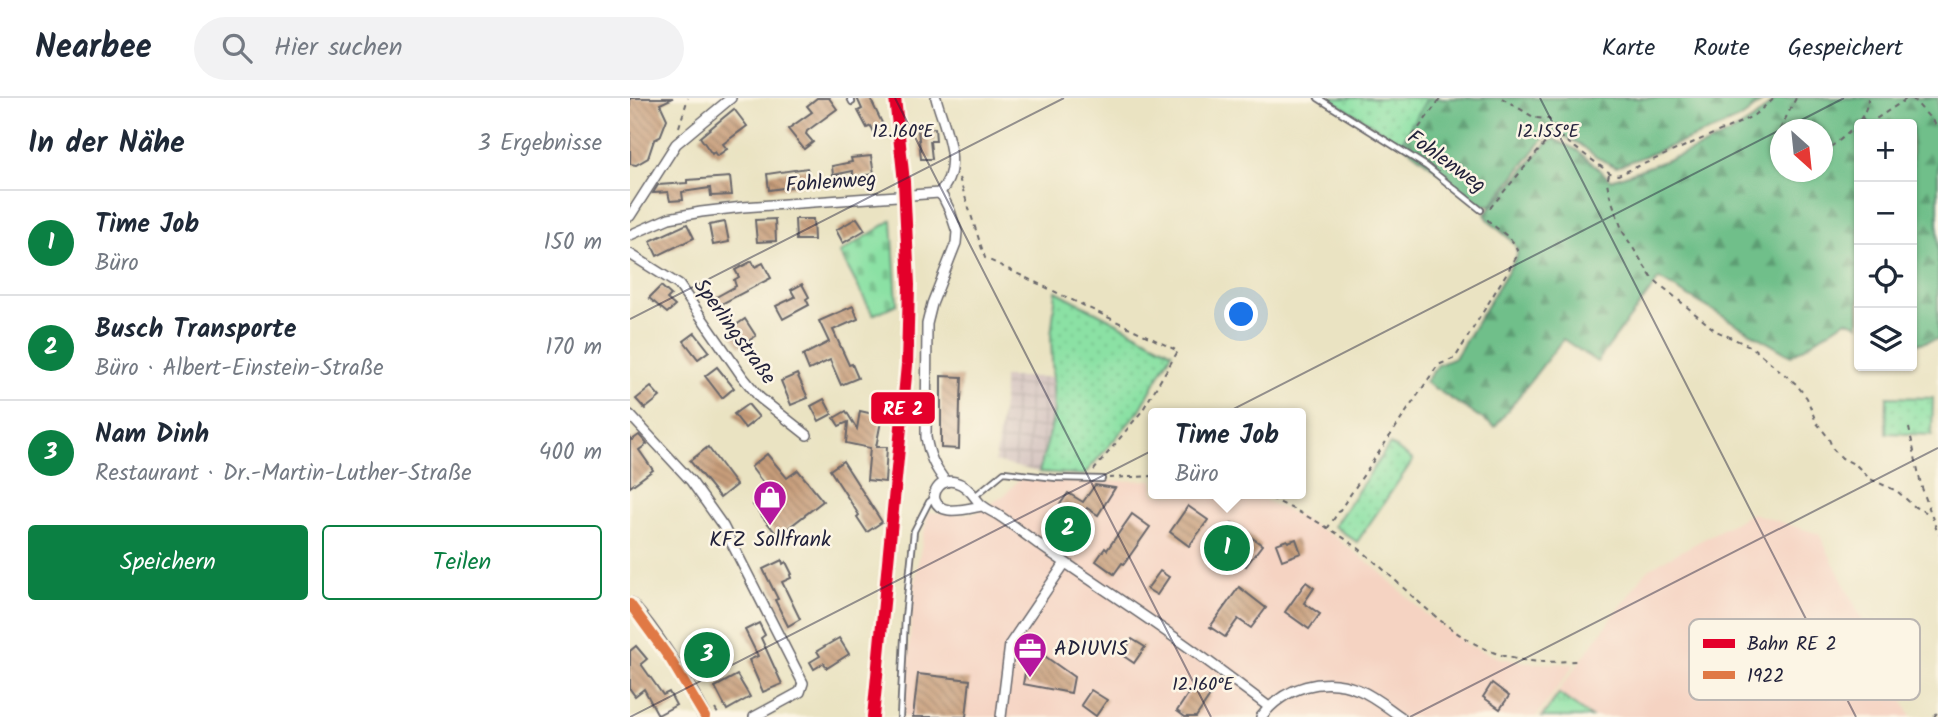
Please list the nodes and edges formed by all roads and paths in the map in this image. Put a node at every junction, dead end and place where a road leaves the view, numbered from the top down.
1 (688, 98) edge
2 (731, 98) edge
3 (936, 98) edge
4 (1318, 98) edge
5 (1440, 98) edge
6 (1502, 98) edge
7 (1775, 98) edge
8 (1797, 98) edge
9 (1868, 98) edge
10 (1910, 98) edge
11 (1861, 117) joint
12 (1786, 119) edge
13 (1875, 119) edge
14 (1938, 127) edge
15 (1554, 137) junction
16 (676, 144) junction
17 (1833, 144) edge
18 (1402, 151) junction
19 (952, 158) junction
20 (1610, 173) junction
21 (939, 193) junction
22 (1481, 210) junction
23 (630, 216) edge
24 (630, 235) edge
25 (630, 254) edge
26 (630, 415) edge
27 (1909, 428) dead end
28 (807, 435) dead end
29 (1148, 476) edge
30 (1087, 479) junction
31 (1102, 479) joint
32 (946, 482) junction
33 (974, 496) junction
34 (934, 497) junction
35 (1273, 499) edge
36 (981, 506) junction
37 (1930, 514) junction
38 (1327, 529) junction
39 (1938, 534) edge
40 (1065, 564) junction
41 (630, 604) edge
42 (1579, 661) dead end
43 (1269, 706) junction
44 (1938, 711) edge
45 (705, 717) edge
46 (754, 717) edge
47 (900, 717) edge
48 (1001, 717) edge
49 (1261, 717) edge
50 (1401, 717) edge
51 (1934, 717) edge

1 - 16 path
2 - 16 street
3 - 19 street
4 - 18 lane, Fohlenweg
5 - 18 path
6 - 15 path
7 - 20 path
8 - 12 path
9 - 11 path
10 - 13 path
10 - 14 path
11 - 17 path
15 - 20 path
15 - 22 path
16 - 23 street
18 - 22 lane, Fohlenweg
19 - 21 street
19 - 30 path
20 - 37 path
21 - 24 street, Fohlenweg
21 - 32 street
22 - 38 path
25 - 28 street, Sperlingstraße
26 - 46 street
27 - 37 path
29 - 31 path
30 - 31 lane
30 - 33 lane
32 - 33 street
32 - 34 street
33 - 36 street
34 - 36 street
34 - 47 lane
35 - 38 path
36 - 40 street
37 - 39 path
38 - 42 path
40 - 43 street
40 - 48 street
41 - 45 main road
43 - 49 street
43 - 50 street
44 - 51 path

